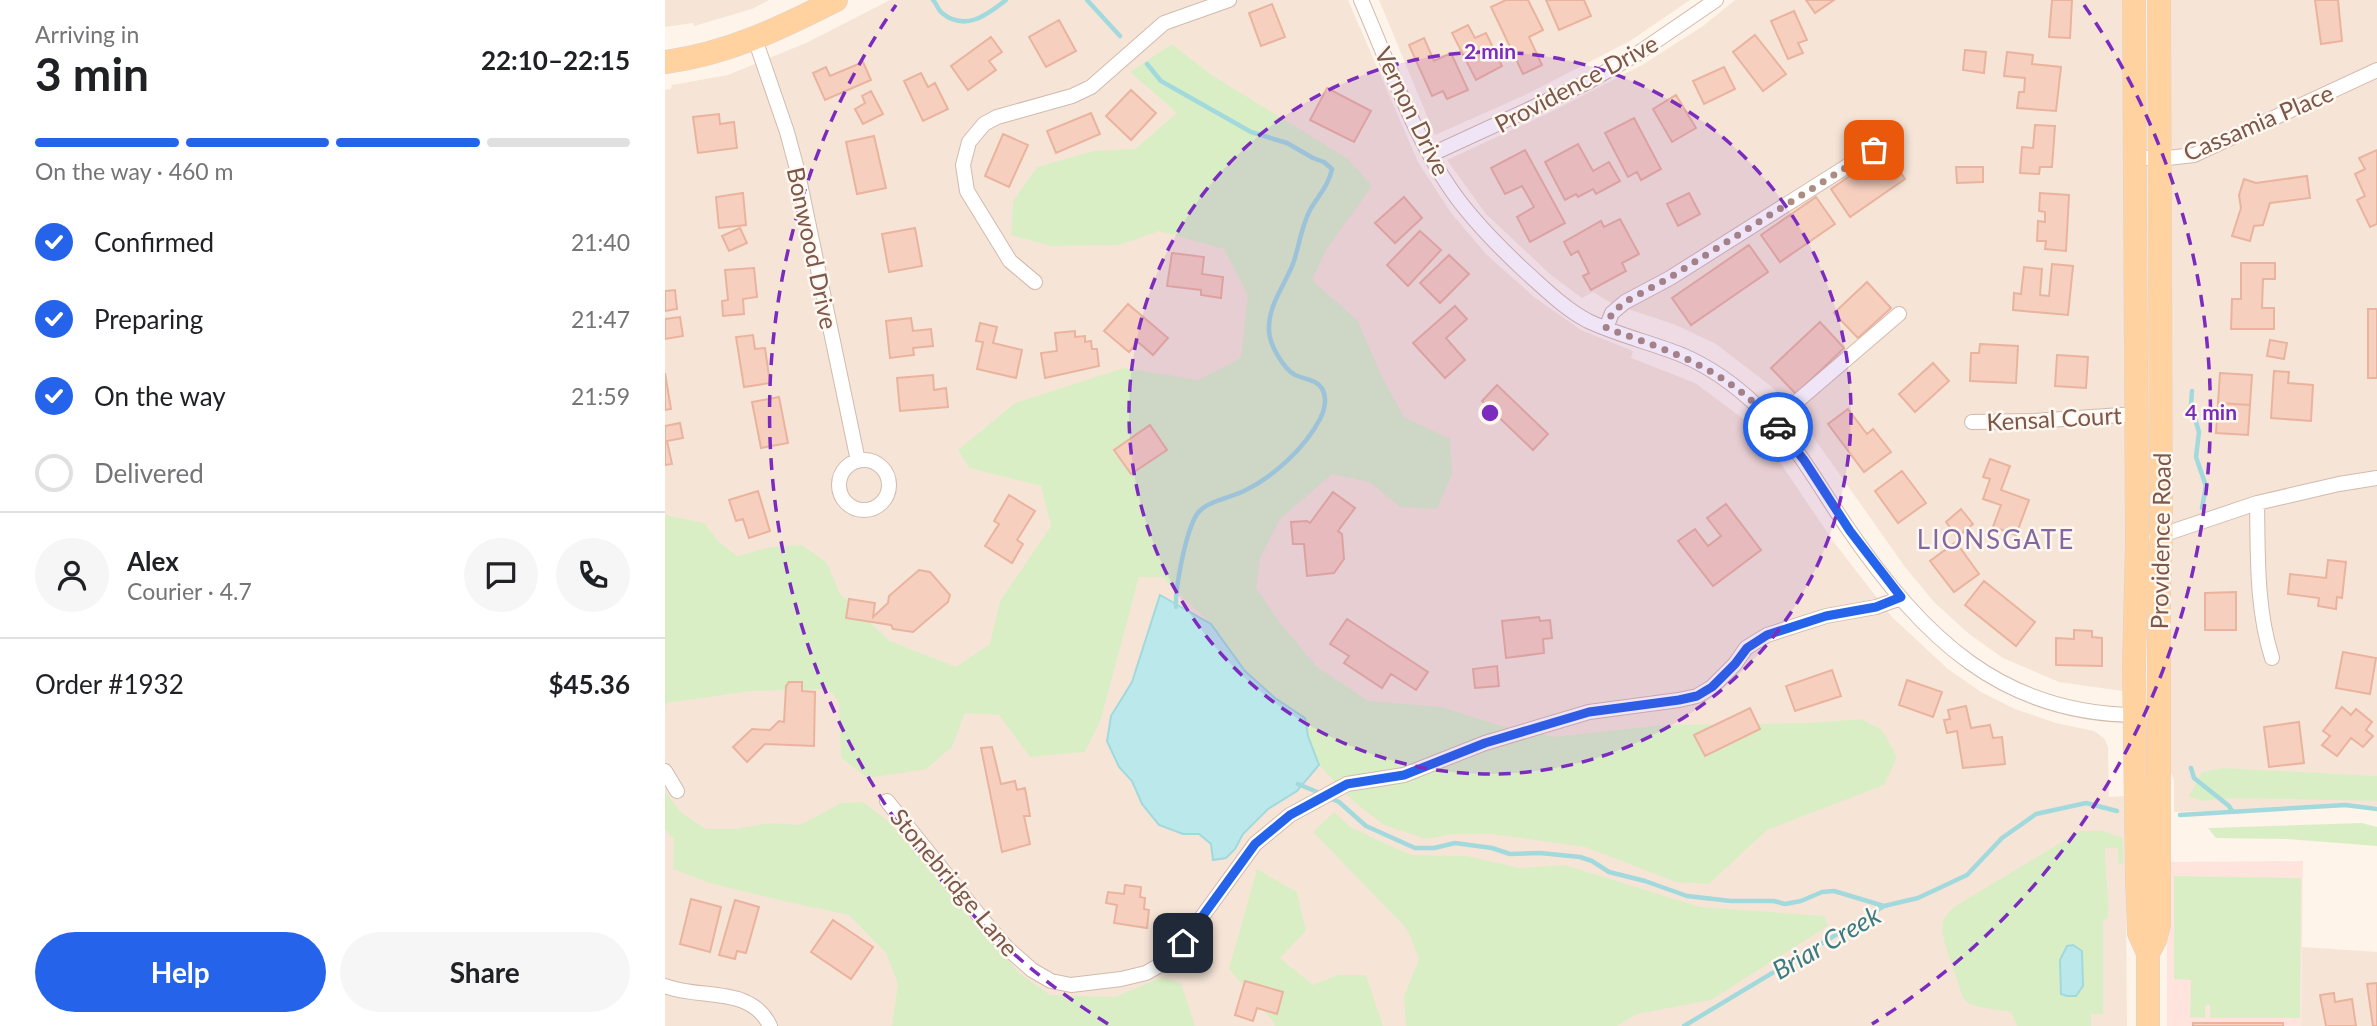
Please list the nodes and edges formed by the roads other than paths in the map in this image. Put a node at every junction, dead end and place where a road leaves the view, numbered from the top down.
1 (836, 0) edge
2 (1229, 0) edge
3 (1361, 0) edge
4 (1716, 0) edge
5 (2134, 0) edge
6 (2159, 0) edge
7 (755, 39) junction
8 (665, 62) edge
9 (2377, 70) edge
10 (1895, 136) dead end
11 (1430, 155) junction
12 (2147, 158) junction
13 (1035, 282) dead end
14 (1899, 314) dead end
15 (1606, 328) junction
16 (2136, 414) junction
17 (1773, 422) junction
18 (1972, 422) dead end
19 (858, 461) dead end
20 (2377, 478) edge
21 (2257, 503) junction
22 (2161, 536) junction
23 (2137, 542) junction
24 (1901, 597) junction
25 (2272, 658) dead end
26 (2159, 714) junction
27 (2135, 715) junction
28 (665, 771) edge
29 (677, 792) dead end
30 (887, 801) dead end
31 (2148, 953) junction
32 (665, 985) edge
33 (770, 1026) edge
34 (2148, 1026) edge

1 - 7 main road
2 - 13 street
3 - 11 street, Vernon Drive
4 - 11 street, Providence Drive
5 - 12 main road, Providence Road
6 - 12 main road, Providence Road
7 - 8 main road
7 - 19 street, Bonwood Drive
9 - 12 street, Cassamia Place
10 - 15 street
11 - 15 street, Vernon Drive
12 - 16 main road, Providence Road
12 - 22 main road, Providence Road
14 - 17 street
15 - 17 street, Vernon Drive
16 - 18 street, Kensal Court
16 - 23 main road, Providence Road
17 - 24 street, Vernon Drive
20 - 21 street
21 - 22 street
21 - 25 street
22 - 23 street
22 - 26 main road, Providence Road
23 - 27 main road, Providence Road
24 - 27 street, Vernon Drive
24 - 30 street, Stonebridge Lane
26 - 27 street, Vernon Drive
26 - 31 main road, Providence Road
27 - 31 main road, Providence Road
28 - 29 street
31 - 34 main road, Providence Road
32 - 33 street

